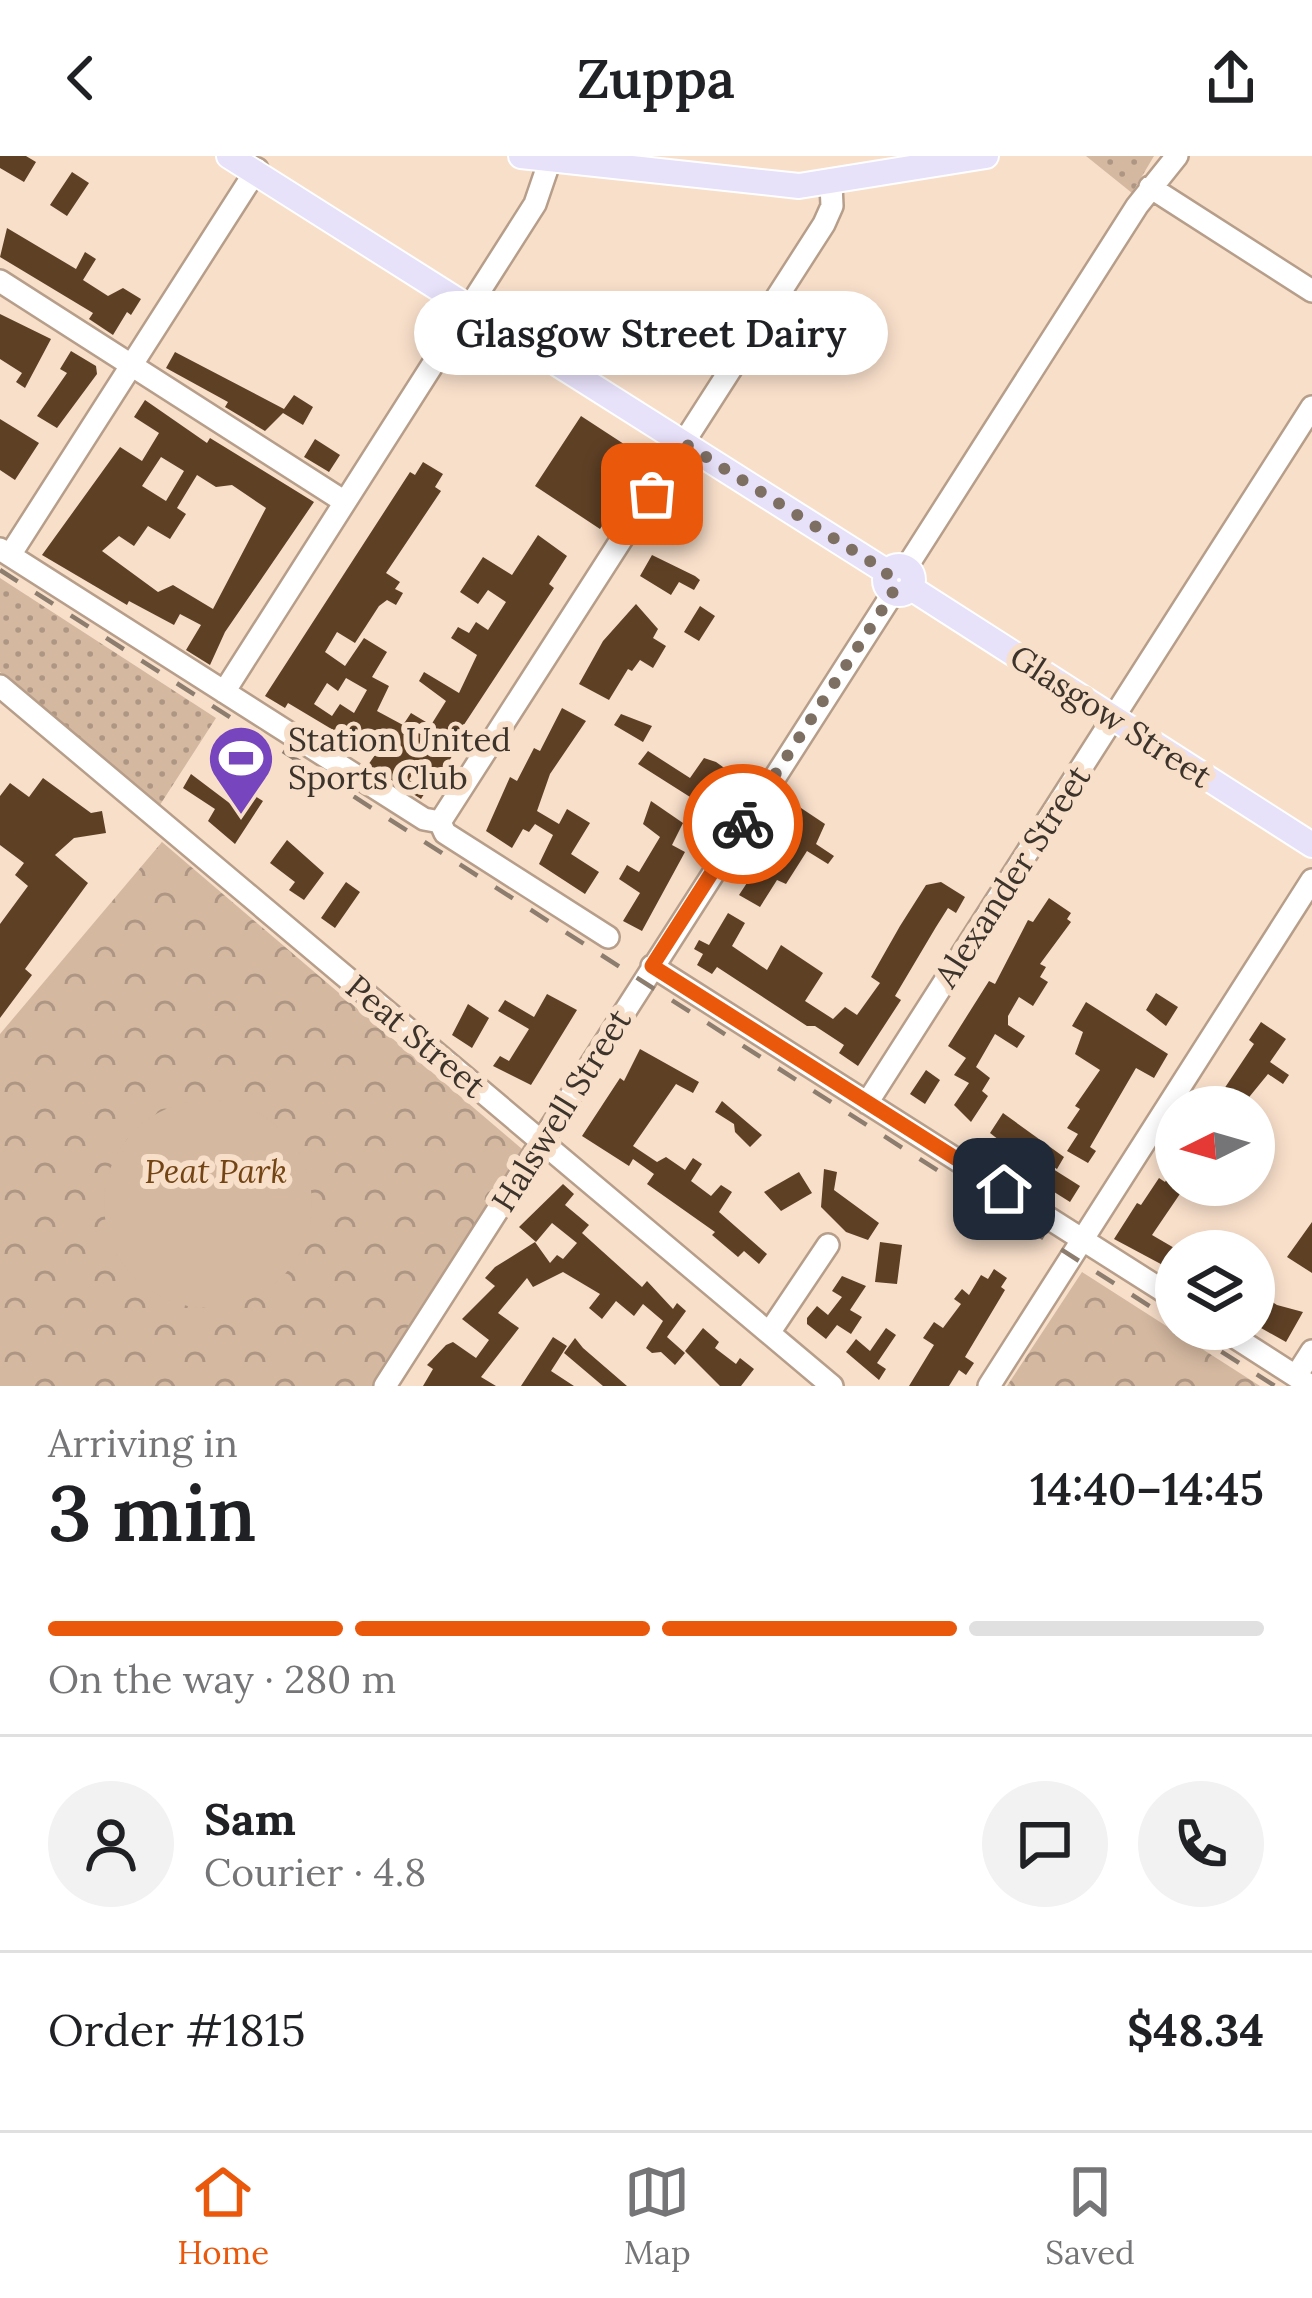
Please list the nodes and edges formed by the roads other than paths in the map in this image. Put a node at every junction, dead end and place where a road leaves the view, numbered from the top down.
1 (229, 156) edge
2 (521, 156) edge
3 (986, 156) edge
4 (1177, 156) edge
5 (257, 160) edge
6 (550, 160) junction
7 (1157, 173) edge
8 (831, 184) junction
9 (0, 281) edge
10 (1312, 291) edge
11 (470, 306) junction
12 (130, 365) junction
13 (1312, 407) edge
14 (684, 443) junction
15 (346, 502) junction
16 (5, 552) edge
17 (899, 580) junction
18 (0, 686) edge
19 (224, 692) junction
20 (1113, 717) junction
21 (440, 822) junction
22 (1312, 845) edge
23 (1312, 880) edge
24 (608, 937) dead end
25 (652, 966) junction
26 (867, 1102) junction
27 (542, 1142) junction
28 (1083, 1239) junction
29 (830, 1243) dead end
30 (1155, 1285) edge
31 (769, 1333) junction
32 (1255, 1350) edge
33 (1312, 1351) edge
34 (1304, 1381) edge
35 (385, 1386) edge
36 (832, 1386) edge
37 (989, 1386) edge

1 - 5 main road, Glasgow Street
2 - 6 main road
3 - 8 main road
4 - 7 street, Halswell Street
5 - 11 main road, Glasgow Street
5 - 12 street
6 - 8 main road
6 - 11 street
7 - 10 street
7 - 17 street, Halswell Street
8 - 14 street
9 - 12 street
11 - 14 main road, Glasgow Street
11 - 15 street
12 - 15 street
12 - 16 street
13 - 20 street, Alexander Street
14 - 17 main road, Glasgow Street
14 - 21 street
15 - 19 street
16 - 19 street
17 - 20 main road, Glasgow Street
17 - 25 street, Halswell Street
18 - 27 street, Peat Street
19 - 21 street
20 - 22 main road, Glasgow Street
20 - 26 street, Alexander Street
21 - 24 street
23 - 28 street
25 - 26 street
25 - 27 street, Halswell Street
26 - 28 street
27 - 31 street, Peat Street
27 - 35 street, Halswell Street
28 - 30 street
28 - 37 street
29 - 31 street
31 - 36 street, Peat Street
32 - 34 street
33 - 34 street

